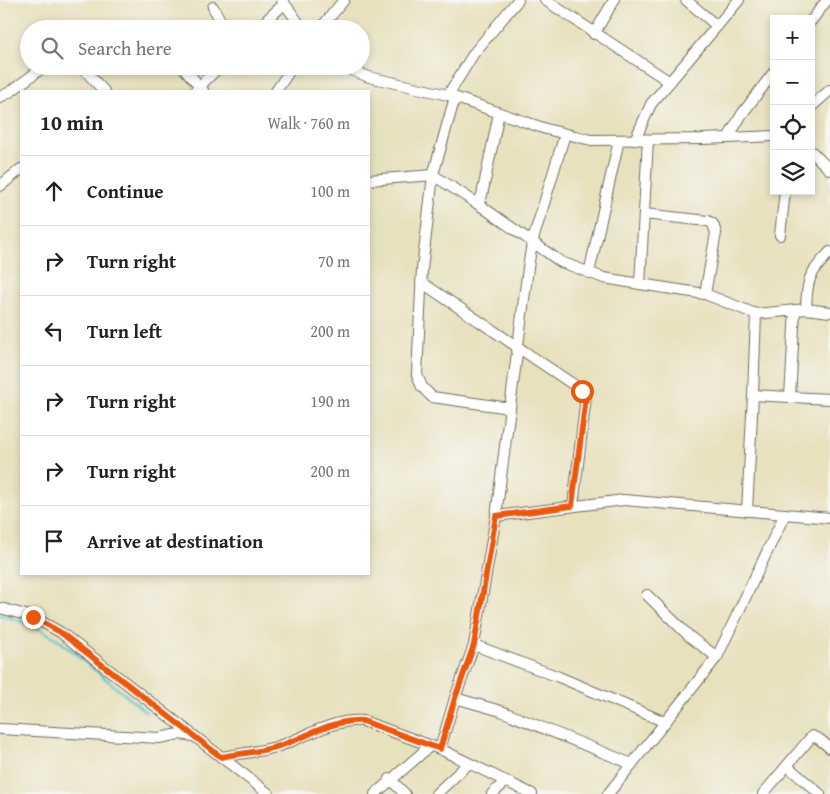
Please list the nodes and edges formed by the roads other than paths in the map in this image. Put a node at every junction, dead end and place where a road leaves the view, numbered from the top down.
1 (344, 0) edge
2 (518, 0) edge
3 (545, 0) edge
4 (614, 0) edge
5 (686, 0) edge
6 (739, 0) edge
7 (827, 0) edge
8 (283, 2) edge
9 (212, 7) dead end
10 (815, 16) edge
11 (220, 20) edge
12 (266, 20) edge
13 (296, 20) edge
14 (327, 20) edge
15 (717, 26) junction
16 (594, 34) junction
17 (33, 75) edge
18 (89, 75) edge
19 (189, 75) edge
20 (212, 75) edge
21 (286, 75) edge
22 (362, 75) edge
23 (670, 82) junction
24 (770, 83) edge
25 (103, 90) edge
26 (200, 90) edge
27 (277, 90) edge
28 (830, 90) edge
29 (452, 96) junction
30 (0, 97) edge
31 (814, 105) edge
32 (499, 113) junction
33 (565, 134) junction
34 (770, 136) edge
35 (728, 138) junction
36 (619, 140) junction
37 (635, 140) junction
38 (648, 140) junction
39 (815, 155) edge
40 (20, 170) edge
41 (830, 170) edge
42 (433, 175) junction
43 (370, 180) edge
44 (0, 186) edge
45 (785, 195) edge
46 (478, 204) junction
47 (644, 214) junction
48 (780, 235) dead end
49 (532, 243) junction
50 (830, 252) edge
51 (589, 273) junction
52 (421, 282) junction
53 (640, 284) junction
54 (706, 294) junction
55 (806, 309) junction
56 (795, 310) junction
57 (830, 312) edge
58 (756, 314) junction
59 (517, 347) junction
60 (753, 395) junction
61 (790, 397) junction
62 (830, 399) edge
63 (510, 408) junction
64 (572, 506) junction
65 (747, 511) junction
66 (785, 514) junction
67 (496, 516) junction
68 (830, 518) edge
69 (647, 595) dead end
70 (0, 608) edge
71 (474, 645) junction
72 (717, 657) junction
73 (455, 698) junction
74 (665, 722) junction
75 (0, 729) edge
76 (194, 736) junction
77 (430, 746) junction
78 (830, 748) edge
79 (440, 749) junction
80 (221, 757) junction
81 (468, 764) junction
82 (632, 764) junction
83 (787, 766) junction
84 (390, 780) junction
85 (506, 781) junction
86 (269, 794) edge
87 (375, 794) edge
88 (405, 794) edge
89 (436, 794) edge
90 (492, 794) edge
91 (532, 794) edge
92 (608, 794) edge
93 (763, 794) edge
94 (820, 794) edge

1 - 14 street
2 - 29 street
3 - 16 street
4 - 16 street
5 - 15 street
6 - 15 street
7 - 10 street
8 - 12 street
8 - 13 street
9 - 11 street
15 - 23 street
16 - 23 street
17 - 30 street
18 - 25 street
19 - 26 street
20 - 26 street
21 - 27 street
22 - 29 street
23 - 37 street
24 - 35 street
28 - 31 street
29 - 32 street
29 - 42 street
32 - 33 street
32 - 46 street
33 - 36 street
33 - 49 street
34 - 35 street
35 - 38 street
36 - 37 street
36 - 51 street
37 - 38 street
38 - 47 street
39 - 41 street
40 - 44 street
42 - 43 street
42 - 46 street
42 - 52 street
45 - 48 street
46 - 49 street
47 - 53 street
47 - 54 street
49 - 51 street
49 - 59 street
50 - 55 street
51 - 53 street
52 - 59 street
52 - 63 street
53 - 54 street
54 - 58 street
55 - 56 street
55 - 57 street
56 - 58 street
56 - 61 street
58 - 60 street
59 - 63 street
59 - 64 street
60 - 61 street
60 - 65 street
61 - 62 street
63 - 67 street
64 - 65 street
64 - 67 street
65 - 66 street
66 - 68 street
66 - 72 street
67 - 71 street
69 - 72 street
70 - 76 street
71 - 73 street
71 - 74 street
72 - 74 street
73 - 79 street
73 - 82 street
74 - 82 street
75 - 76 street
76 - 80 street
77 - 79 street
77 - 80 street
77 - 84 street
78 - 83 street
79 - 81 street
80 - 86 street
81 - 85 street
81 - 89 street
82 - 92 street
83 - 93 street
83 - 94 street
84 - 87 street
84 - 88 street
85 - 90 street
85 - 91 street

